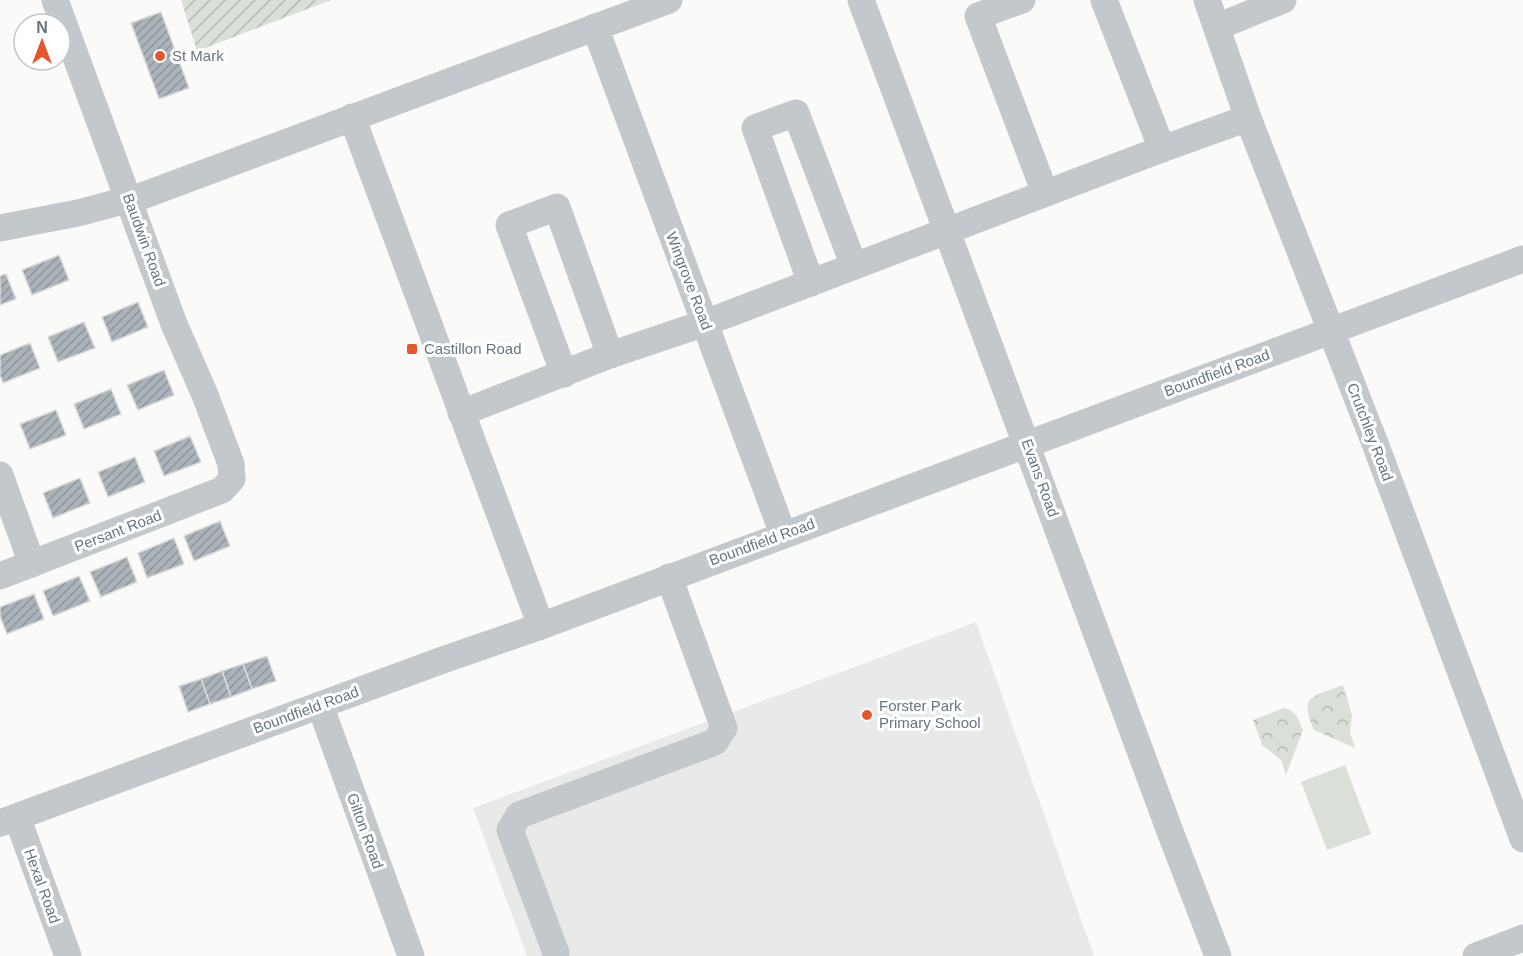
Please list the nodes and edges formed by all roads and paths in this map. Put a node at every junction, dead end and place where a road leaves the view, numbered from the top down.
1 (55, 0) edge
2 (669, 0) edge
3 (861, 0) edge
4 (1022, 0) edge
5 (1104, 0) edge
6 (1207, 0) edge
7 (1283, 0) edge
8 (595, 27) junction
9 (1217, 27) junction
10 (352, 117) junction
11 (1248, 118) junction
12 (1162, 149) junction
13 (1045, 193) junction
14 (129, 199) junction
15 (0, 228) edge
16 (946, 231) junction
17 (1523, 259) edge
18 (854, 267) junction
19 (811, 283) junction
20 (705, 323) junction
21 (1330, 331) junction
22 (610, 355) junction
23 (564, 374) junction
24 (461, 413) junction
25 (1027, 444) junction
26 (0, 475) edge
27 (232, 479) joint
28 (783, 534) junction
29 (32, 564) junction
30 (0, 576) edge
31 (669, 577) junction
32 (541, 626) junction
33 (320, 705) junction
34 (9, 820) edge
35 (1523, 839) edge
36 (1523, 938) edge
37 (556, 953) dead end
38 (68, 956) edge
39 (411, 956) edge
40 (1218, 956) edge
41 (1476, 956) edge

1 - 14 street, Baudwin Road
2 - 8 street
3 - 16 street, Evans Road
4 - 13 street
5 - 12 street
6 - 9 street, Crutchley Road
7 - 9 street
8 - 10 street
8 - 20 street, Wingrove Road
9 - 11 street, Crutchley Road
10 - 14 street
10 - 24 street
11 - 12 street
11 - 21 street, Crutchley Road
12 - 13 street
13 - 16 street
14 - 15 street
14 - 27 street, Baudwin Road
16 - 18 street
16 - 25 street, Evans Road
17 - 21 street, Boundfield Road
18 - 19 street
18 - 19 street
19 - 20 street
20 - 22 street
20 - 28 street, Wingrove Road
21 - 25 street, Boundfield Road
21 - 35 street, Crutchley Road
22 - 23 street
22 - 23 street
23 - 24 street
24 - 32 street
25 - 28 street, Boundfield Road
25 - 40 street, Evans Road
26 - 29 street
27 - 29 street, Persant Road
28 - 31 street, Boundfield Road
29 - 30 street, Persant Road
31 - 32 street, Boundfield Road
31 - 37 street
32 - 33 street, Boundfield Road
33 - 34 street, Boundfield Road
33 - 39 street, Gilton Road
34 - 38 street, Hexal Road
36 - 41 street

